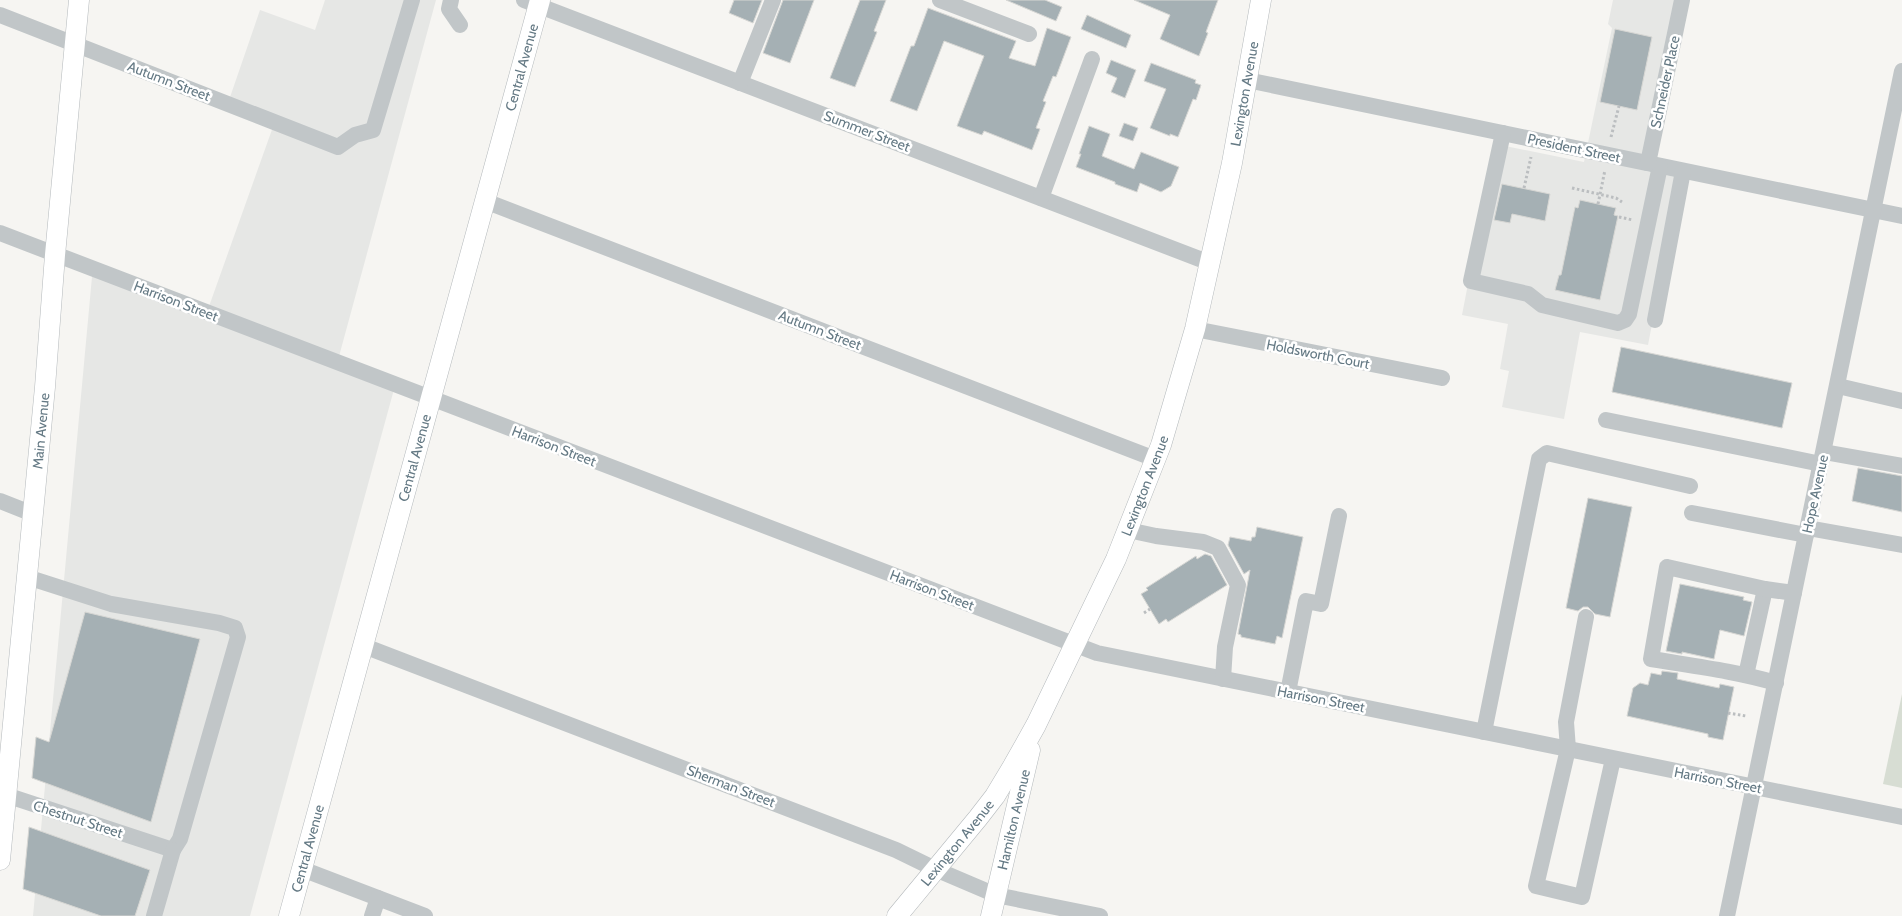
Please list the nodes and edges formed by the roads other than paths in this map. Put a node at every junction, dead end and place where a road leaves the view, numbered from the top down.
1 (79, 0) edge
2 (412, 0) edge
3 (451, 0) edge
4 (773, 0) edge
5 (940, 0) edge
6 (1261, 0) edge
7 (1682, 0) edge
8 (534, 2) edge
9 (0, 15) edge
10 (460, 25) dead end
11 (1029, 34) dead end
12 (75, 44) junction
13 (1092, 59) dead end
14 (1902, 71) edge
15 (1247, 80) junction
16 (740, 83) junction
17 (1503, 133) junction
18 (1654, 165) junction
19 (1683, 170) junction
20 (1041, 198) junction
21 (485, 201) junction
22 (1874, 210) junction
23 (1902, 216) edge
24 (0, 234) edge
25 (56, 255) junction
26 (1210, 263) junction
27 (1655, 320) dead end
28 (1195, 329) junction
29 (1442, 378) dead end
30 (1838, 386) junction
31 (431, 399) junction
32 (1902, 401) edge
33 (1606, 420) dead end
34 (1822, 458) junction
35 (1155, 459) junction
36 (1902, 466) edge
37 (1690, 486) dead end
38 (0, 501) edge
39 (1692, 513) dead end
40 (33, 514) junction
41 (1339, 516) dead end
42 (1128, 530) junction
43 (1807, 532) junction
44 (1902, 545) edge
45 (27, 577) junction
46 (1765, 589) junction
47 (1794, 593) junction
48 (1586, 617) dead end
49 (1075, 644) junction
50 (364, 646) junction
51 (1746, 675) junction
52 (1223, 679) junction
53 (1776, 683) junction
54 (1288, 692) junction
55 (1036, 725) junction
56 (1484, 732) junction
57 (1568, 749) junction
58 (1614, 759) junction
59 (1754, 787) junction
60 (3, 794) edge
61 (1902, 818) edge
62 (173, 850) junction
63 (0, 860) edge
64 (302, 868) junction
65 (935, 869) junction
66 (996, 895) junction
67 (378, 898) junction
68 (154, 916) edge
69 (289, 916) edge
70 (372, 916) edge
71 (424, 916) edge
72 (897, 916) edge
73 (991, 916) edge
74 (1100, 916) edge
75 (1727, 916) edge

1 - 12 main road, Main Avenue
2 - 12 street, Autumn Street
3 - 10 street
4 - 16 street
5 - 11 street
6 - 15 main road, Lexington Avenue
7 - 18 street, Schneider Place
8 - 16 street, Summer Street
8 - 21 main road, Central Avenue
9 - 12 street, Autumn Street
12 - 25 main road, Main Avenue
13 - 20 street
14 - 22 street, Hope Avenue
15 - 17 street, President Street
15 - 26 main road, Lexington Avenue
16 - 20 street, Summer Street
17 - 18 street, President Street
17 - 18 street, Schneider Place
18 - 19 street, President Street
19 - 22 street, President Street
19 - 27 street
20 - 26 street, Summer Street
21 - 31 main road, Central Avenue
21 - 35 street, Autumn Street
22 - 23 street, President Street
22 - 30 street, Hope Avenue
24 - 25 street, Harrison Street
25 - 31 street, Harrison Street
25 - 40 main road, Main Avenue
26 - 28 main road, Lexington Avenue
28 - 29 street, Holdsworth Court
28 - 35 main road, Lexington Avenue
30 - 32 street
30 - 34 street, Hope Avenue
31 - 49 street, Harrison Street
31 - 50 main road, Central Avenue
33 - 34 street
34 - 36 street
34 - 43 street, Hope Avenue
35 - 42 main road, Lexington Avenue
37 - 56 street
38 - 40 street
39 - 43 street
40 - 45 main road, Main Avenue
41 - 54 street
42 - 49 main road, Lexington Avenue
42 - 52 street
43 - 44 street
43 - 47 street, Hope Avenue
45 - 60 main road, Main Avenue
45 - 62 street
46 - 47 street
46 - 51 street
46 - 51 street
47 - 53 street, Hope Avenue
48 - 57 street
49 - 52 street, Harrison Street
49 - 55 main road, Lexington Avenue
50 - 64 main road, Central Avenue
50 - 65 street, Sherman Street
51 - 53 street
52 - 54 street, Harrison Street
53 - 59 street, Hope Avenue
54 - 56 street, Harrison Street
55 - 65 main road, Lexington Avenue
55 - 66 main road, Hamilton Avenue
56 - 57 street, Harrison Street
57 - 58 street, Harrison Street
57 - 58 street
58 - 59 street, Harrison Street
59 - 61 street, Harrison Street
59 - 75 street, Hope Avenue
60 - 62 street, Chestnut Street
60 - 63 main road, Main Avenue
62 - 68 street
64 - 67 street
64 - 69 main road, Central Avenue
65 - 66 street, Sherman Street
65 - 72 main road, Lexington Avenue
66 - 73 main road, Hamilton Avenue
66 - 74 street, Sherman Street
67 - 70 street
67 - 71 street

